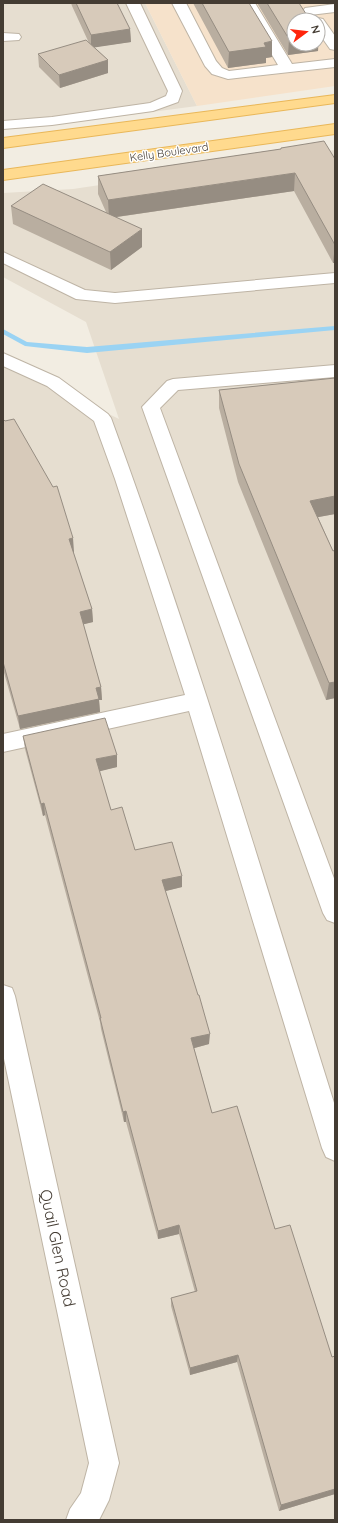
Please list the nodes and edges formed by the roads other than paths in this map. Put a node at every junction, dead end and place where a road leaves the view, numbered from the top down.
1 (133, 3) edge
2 (179, 3) edge
3 (248, 3) edge
4 (335, 8) edge
5 (320, 12) edge
6 (326, 33) edge
7 (335, 46) edge
8 (335, 63) edge
9 (288, 69) junction
10 (335, 99) edge
11 (3, 126) edge
12 (335, 129) edge
13 (3, 143) edge
14 (3, 175) edge
15 (3, 257) edge
16 (335, 278) edge
17 (3, 359) edge
18 (335, 371) edge
19 (197, 701) junction
20 (3, 743) edge
21 (335, 913) edge
22 (3, 996) edge
23 (335, 1148) edge
24 (87, 1510) edge

1 - 11 street
2 - 9 street
3 - 9 street
4 - 5 street
6 - 7 street
8 - 9 street
10 - 13 main road
12 - 14 main road, Kelly Boulevard
15 - 16 street
17 - 19 street
18 - 21 street
19 - 20 street
19 - 23 street
22 - 24 street, Quail Glen Road

